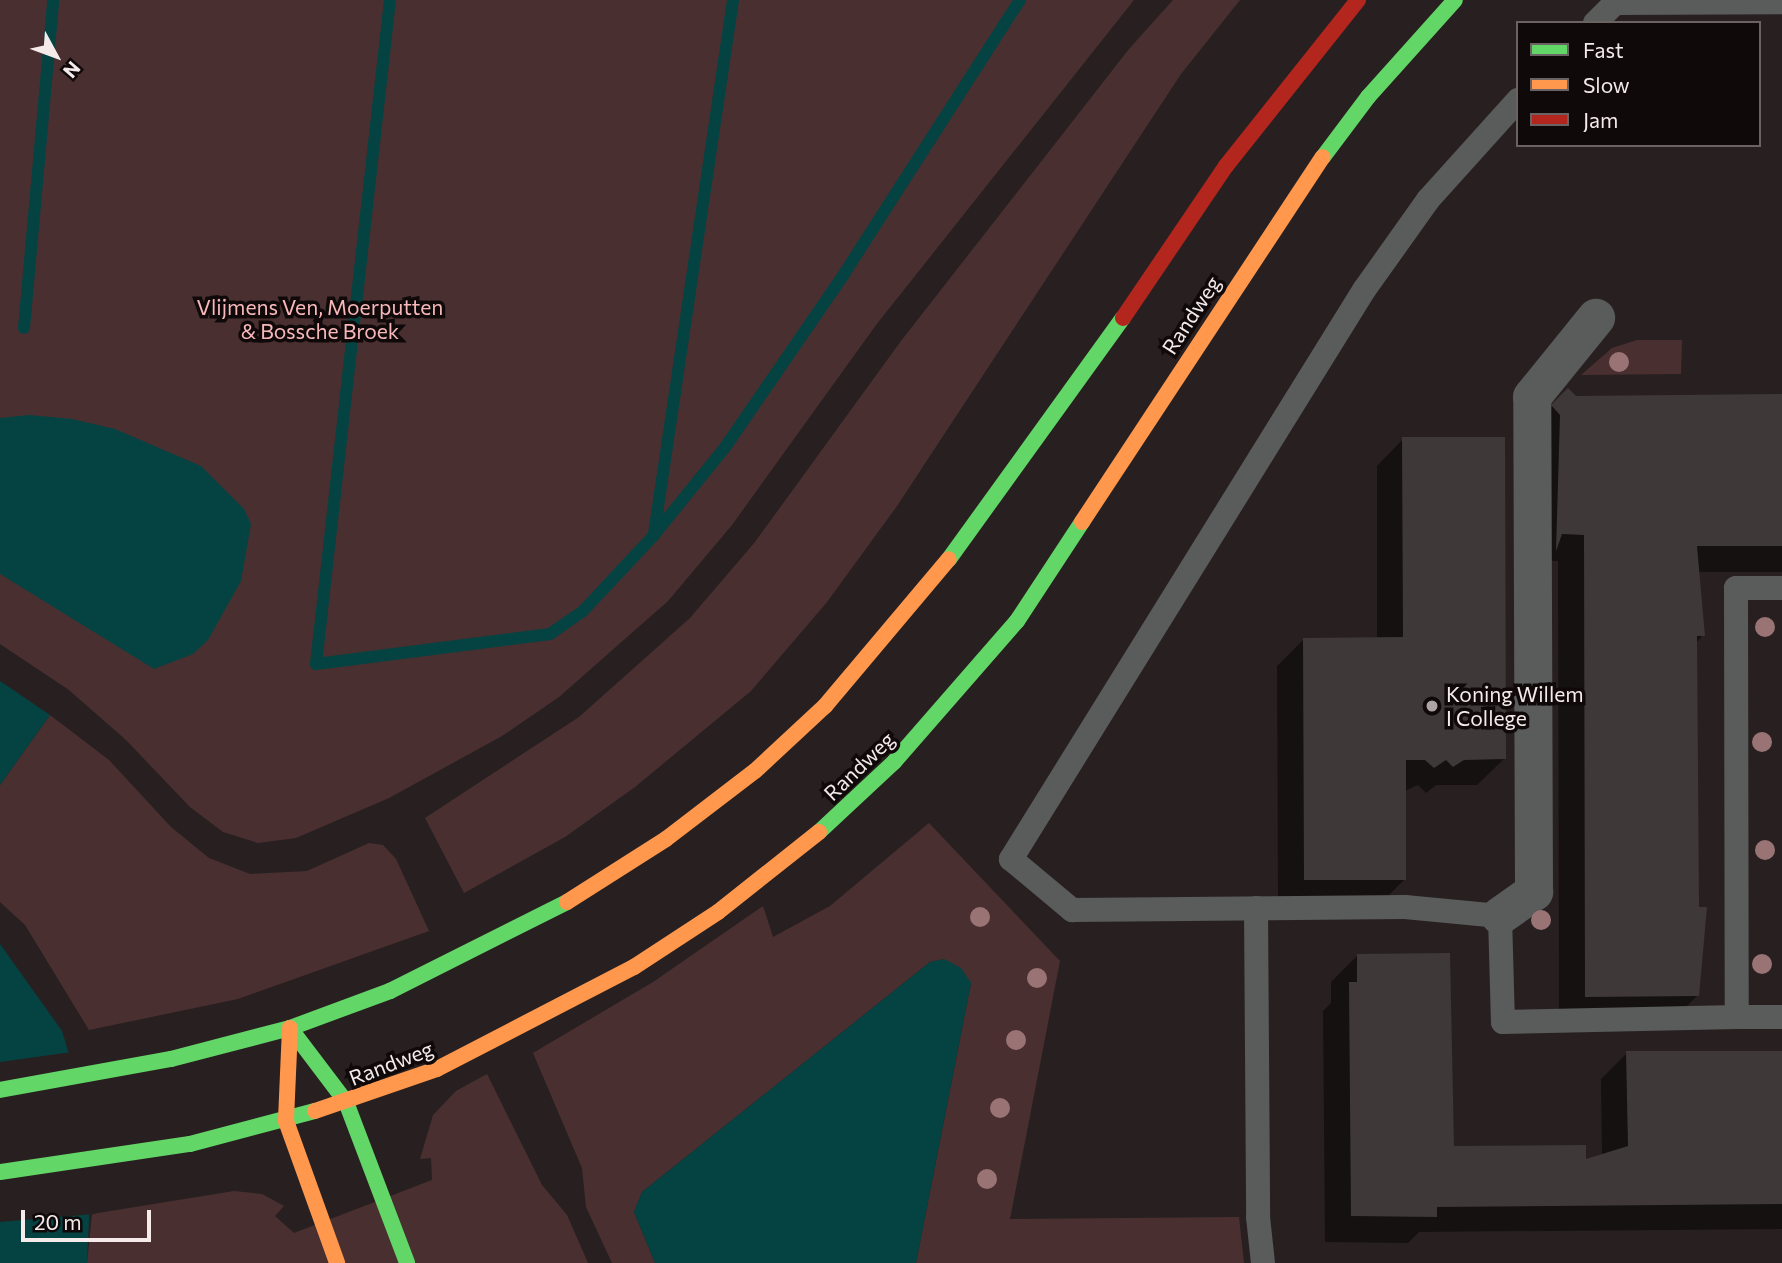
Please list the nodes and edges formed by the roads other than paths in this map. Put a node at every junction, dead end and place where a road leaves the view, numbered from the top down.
1 (1358, 0) edge
2 (1455, 0) edge
3 (1782, 2) edge
4 (1597, 21) edge
5 (1516, 102) edge
6 (1596, 318) dead end
7 (1782, 588) edge
8 (1256, 908) junction
9 (1500, 916) junction
10 (1737, 1017) junction
11 (1782, 1017) edge
12 (290, 1028) junction
13 (0, 1090) edge
14 (346, 1102) junction
15 (286, 1121) junction
16 (0, 1172) edge
17 (337, 1263) edge
18 (407, 1263) edge
19 (1263, 1263) edge

1 - 12 main road
2 - 14 main road, Randweg
3 - 4 lane
5 - 8 lane
6 - 9 street
7 - 10 lane
8 - 9 lane
8 - 19 lane
9 - 10 lane
10 - 11 lane
12 - 13 main road
12 - 14 main road
12 - 15 main road
14 - 15 main road, Randweg
14 - 18 main road
15 - 16 main road, Randweg
15 - 17 main road

